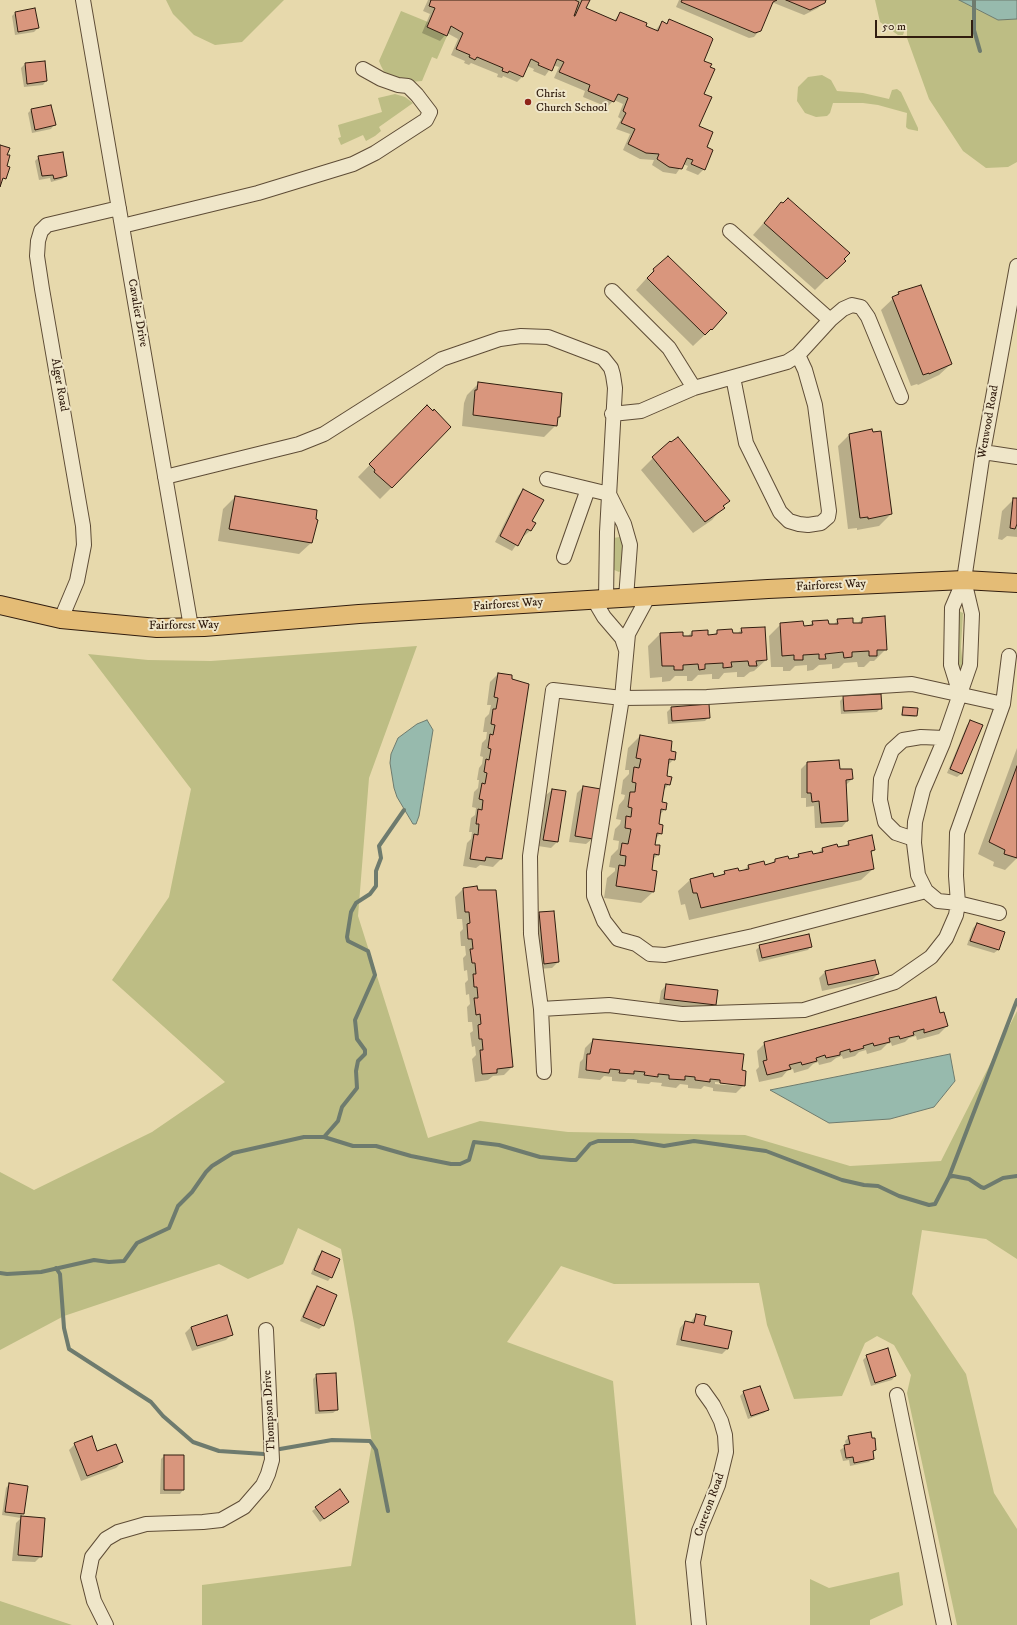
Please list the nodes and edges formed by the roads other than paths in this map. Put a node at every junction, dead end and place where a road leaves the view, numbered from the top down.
1 (83, 0) edge
2 (364, 69) dead end
3 (119, 208) junction
4 (122, 226) junction
5 (730, 231) dead end
6 (1017, 266) edge
7 (1015, 285) edge
8 (612, 291) dead end
9 (830, 320) junction
10 (798, 355) junction
11 (734, 377) junction
12 (694, 388) junction
13 (901, 397) dead end
14 (612, 414) junction
15 (983, 452) junction
16 (1017, 457) edge
17 (165, 477) junction
18 (548, 479) dead end
19 (588, 488) junction
20 (609, 494) junction
21 (564, 557) dead end
22 (964, 580) junction
23 (1017, 583) edge
24 (648, 597) junction
25 (626, 598) junction
26 (600, 599) junction
27 (0, 605) edge
28 (61, 618) junction
29 (191, 627) junction
30 (626, 652) junction
31 (1009, 656) dead end
32 (960, 694) junction
33 (622, 698) junction
34 (1003, 704) junction
35 (944, 738) junction
36 (914, 839) junction
37 (926, 891) junction
38 (958, 903) junction
39 (999, 913) dead end
40 (541, 1009) junction
41 (544, 1072) dead end
42 (266, 1330) dead end
43 (703, 1391) dead end
44 (897, 1395) dead end
45 (106, 1625) edge
46 (699, 1625) edge
47 (944, 1625) edge

1 - 3 street, Cavalier Drive
2 - 4 street
3 - 4 street, Cavalier Drive
3 - 28 street, Alger Road
4 - 17 street, Cavalier Drive
5 - 9 street
6 - 7 street, Wenwood Road
7 - 15 street, Wenwood Road
8 - 12 street
9 - 10 street
9 - 13 street
10 - 11 street
10 - 11 street
11 - 12 street
12 - 14 street
14 - 17 street
14 - 20 street
15 - 16 street
15 - 22 street, Wenwood Road
17 - 29 street, Cavalier Drive
18 - 19 street
19 - 20 street
19 - 21 street
20 - 25 street
20 - 26 street
22 - 23 main road, Fairforest Way
22 - 24 main road, Fairforest Way
22 - 32 street
22 - 32 street
24 - 25 main road, Fairforest Way
24 - 30 street
25 - 26 main road, Fairforest Way
26 - 29 main road, Fairforest Way
26 - 30 street
27 - 28 main road, Fairforest Way
28 - 29 main road, Fairforest Way
30 - 33 street
31 - 34 street
32 - 33 street
32 - 34 street
32 - 35 street
33 - 37 street
33 - 40 street
34 - 38 street
35 - 36 street
35 - 36 street
36 - 37 street
37 - 38 street
38 - 39 street
38 - 40 street
40 - 41 street
42 - 45 street, Thompson Drive
43 - 46 street, Cureton Road
44 - 47 street

